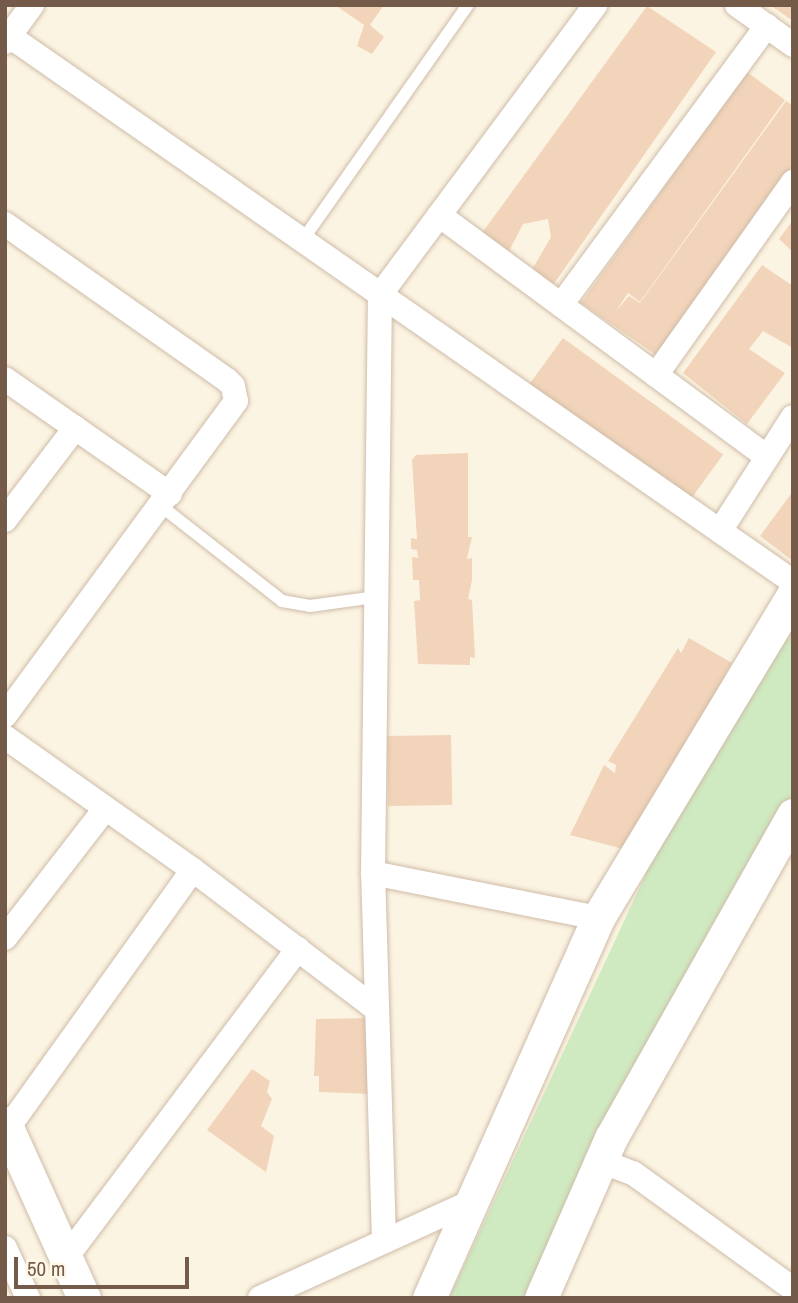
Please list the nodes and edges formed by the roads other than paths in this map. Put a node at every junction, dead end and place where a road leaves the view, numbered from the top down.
1 (32, 5) edge
2 (468, 5) edge
3 (595, 5) edge
4 (737, 5) edge
5 (767, 26) junction
6 (7, 37) edge
7 (793, 45) edge
8 (793, 182) edge
9 (439, 215) junction
10 (5, 224) edge
11 (302, 241) junction
12 (380, 295) junction
13 (561, 305) junction
14 (656, 375) junction
15 (5, 379) edge
16 (793, 417) edge
17 (75, 428) junction
18 (766, 456) junction
19 (165, 500) junction
20 (5, 520) edge
21 (720, 531) junction
22 (793, 582) edge
23 (793, 595) edge
24 (376, 597) junction
25 (5, 715) edge
26 (5, 737) edge
27 (104, 808) junction
28 (789, 834) edge
29 (193, 870) junction
30 (373, 873) junction
31 (598, 918) junction
32 (5, 938) edge
33 (298, 949) junction
34 (376, 1009) junction
35 (6, 1125) edge
36 (601, 1161) junction
37 (471, 1202) junction
38 (384, 1240) junction
39 (5, 1248) edge
40 (65, 1259) junction
41 (793, 1289) edge
42 (27, 1298) edge
43 (84, 1298) edge
44 (260, 1298) edge
45 (429, 1298) edge
46 (541, 1298) edge

1 - 6 street
2 - 11 lane
3 - 9 street
4 - 5 street
5 - 7 street
5 - 13 street
6 - 11 street
8 - 14 street
9 - 12 street
9 - 13 street
10 - 19 street
11 - 12 street
12 - 21 street
12 - 24 street
13 - 14 street
14 - 18 street
15 - 17 street
16 - 18 street
17 - 19 street
17 - 20 street
18 - 21 street
19 - 24 lane
19 - 25 street
21 - 22 street
23 - 31 street
24 - 30 street
26 - 27 street
27 - 29 street
27 - 32 street
28 - 36 street
29 - 33 street
29 - 35 street
30 - 31 street
30 - 34 street
31 - 37 street
33 - 34 street
33 - 40 street
34 - 38 street
35 - 40 street
36 - 41 street
36 - 46 street
37 - 38 street
37 - 45 street
38 - 44 street
39 - 42 street
40 - 43 street

